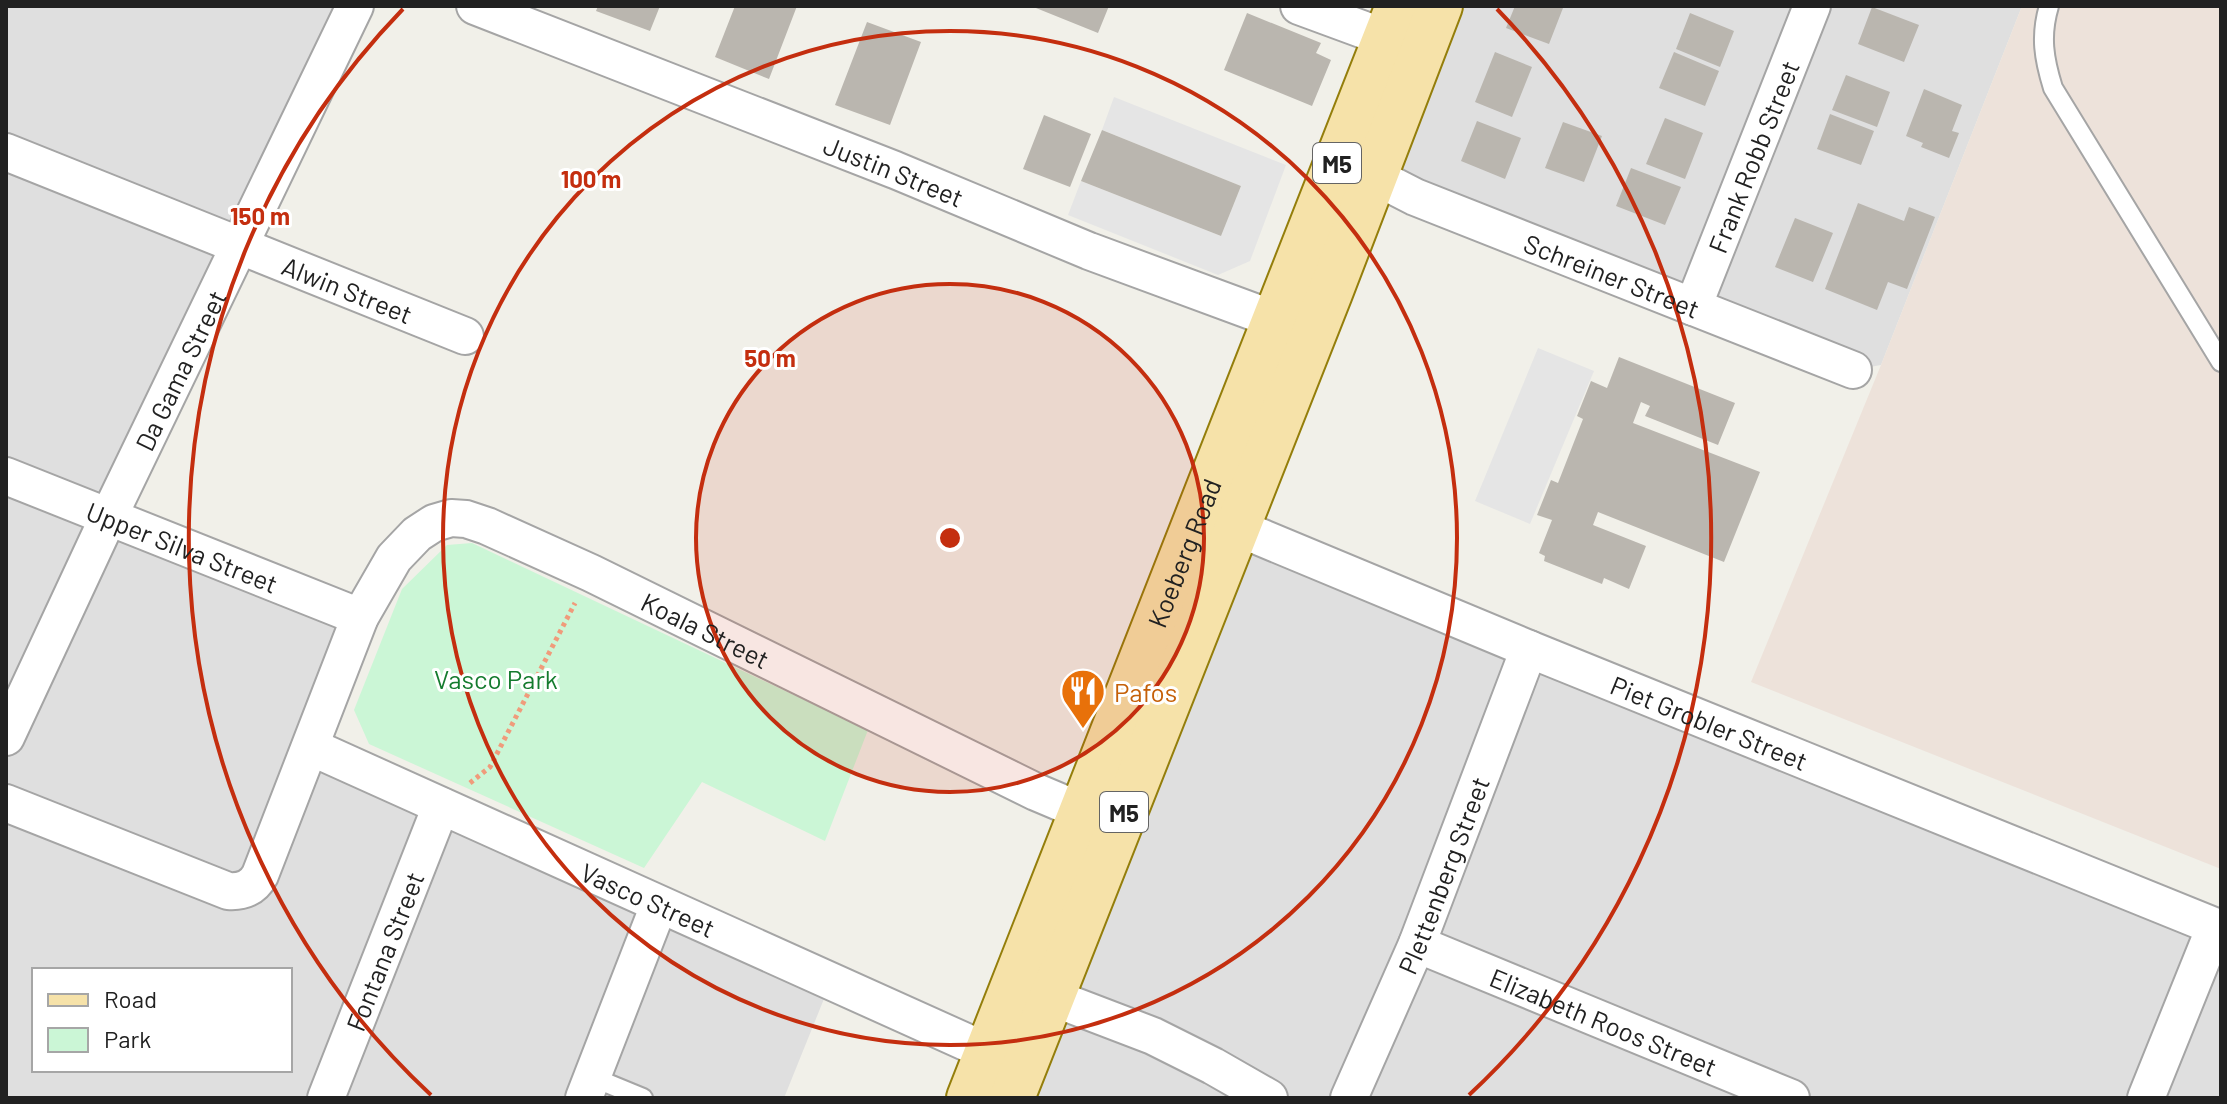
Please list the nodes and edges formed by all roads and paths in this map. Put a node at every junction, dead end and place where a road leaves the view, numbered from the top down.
1 (355, 6) edge
2 (475, 6) edge
3 (1299, 6) edge
4 (1440, 6) edge
5 (1812, 6) edge
6 (2049, 6) edge
7 (1392, 22) edge
8 (6, 152) edge
9 (1374, 176) junction
10 (240, 245) junction
11 (1693, 307) junction
12 (1294, 326) junction
13 (465, 336) dead end
14 (2221, 362) edge
15 (1853, 370) dead end
16 (6, 476) edge
17 (108, 518) junction
18 (1218, 519) junction
19 (591, 573) junction
20 (360, 617) junction
21 (1529, 649) junction
22 (6, 737) edge
23 (311, 747) junction
24 (6, 803) edge
25 (441, 806) junction
26 (1081, 811) junction
27 (659, 905) junction
28 (2218, 928) edge
29 (1417, 944) junction
30 (1051, 997) junction
31 (988, 1052) junction
32 (588, 1088) edge
33 (326, 1098) edge
34 (643, 1098) edge
35 (969, 1098) edge
36 (1012, 1098) edge
37 (1269, 1098) edge
38 (1349, 1098) edge
39 (1791, 1098) edge
40 (2146, 1098) edge

1 - 10 street, Da Gama Street
2 - 12 street, Justin Street
3 - 7 street
4 - 9 main road, Koeberg Road / M5
5 - 11 street, Frank Robb Street
6 - 14 lane
7 - 12 main road, Koeberg Road / M5
8 - 10 street, Alwin Street
9 - 11 street, Schreiner Street
9 - 12 main road, Koeberg Road / M5
10 - 13 street, Alwin Street
10 - 17 street, Da Gama Street
11 - 15 street, Schreiner Street
12 - 18 main road, Koeberg Road / M5
16 - 17 street, Upper Silva Street
17 - 20 street, Upper Silva Street
17 - 22 street, Da Gama Street
18 - 21 street, Piet Grobler Street
18 - 26 main road, Koeberg Road / M5
18 - 30 main road, Koeberg Road / M5
19 - 20 street, Koala Street
19 - 25 path
19 - 26 street, Koala Street
20 - 23 street
21 - 28 street, Piet Grobler Street
21 - 29 street, Plettenberg Street
23 - 24 street
23 - 25 street, Vasco Street
25 - 27 street, Vasco Street
25 - 33 street, Fontana Street
26 - 31 main road, Koeberg Road / M5
27 - 31 street, Vasco Street
27 - 32 street
28 - 40 street
29 - 38 street, Plettenberg Street
29 - 39 street, Elizabeth Roos Street
30 - 36 main road, Koeberg Road / M5
30 - 37 street
31 - 35 main road, Koeberg Road / M5
32 - 34 lane

